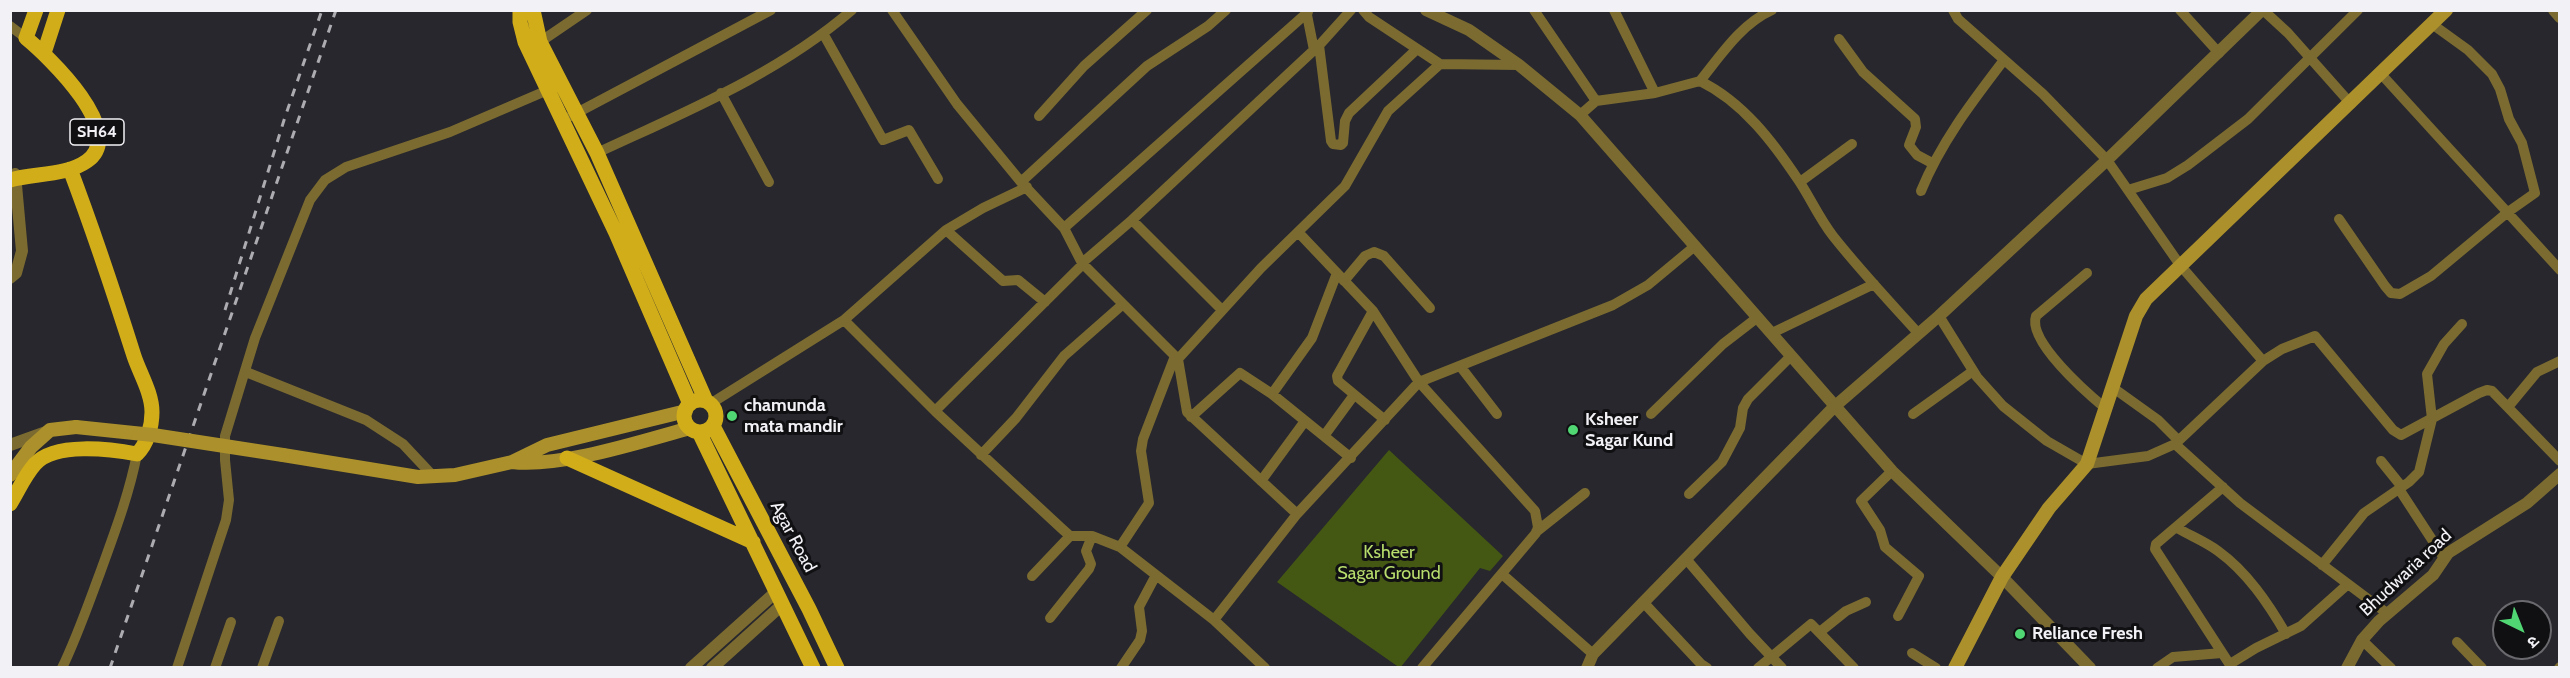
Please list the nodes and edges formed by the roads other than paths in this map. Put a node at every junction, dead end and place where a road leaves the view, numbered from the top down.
1 (36, 10) edge
2 (58, 10) edge
3 (520, 10) edge
4 (532, 10) edge
5 (586, 10) edge
6 (771, 10) edge
7 (852, 10) edge
8 (892, 10) edge
9 (1147, 10) edge
10 (1226, 10) edge
11 (1351, 10) edge
12 (1363, 10) edge
13 (1426, 10) edge
14 (1451, 10) edge
15 (1534, 10) edge
16 (1614, 10) edge
17 (1772, 10) edge
18 (1953, 10) edge
19 (2180, 10) edge
20 (2263, 10) edge
21 (2358, 10) edge
22 (2554, 10) edge
23 (2446, 11) edge
24 (1307, 13) edge
25 (2559, 17) edge
26 (1457, 24) junction
27 (2433, 24) junction
28 (10, 26) edge
29 (824, 35) junction
30 (26, 38) junction
31 (1839, 39) dead end
32 (540, 42) junction
33 (1317, 47) junction
34 (1417, 49) junction
35 (44, 53) junction
36 (2219, 53) junction
37 (2310, 58) junction
38 (2004, 60) junction
39 (1440, 64) junction
40 (1519, 65) junction
41 (2382, 75) junction
42 (1700, 81) junction
43 (548, 90) junction
44 (721, 93) junction
45 (1655, 93) junction
46 (1596, 100) junction
47 (2351, 104) junction
48 (1580, 115) junction
49 (1039, 116) dead end
50 (569, 117) junction
51 (1852, 144) dead end
52 (597, 153) junction
53 (2107, 160) junction
54 (1932, 163) junction
55 (70, 169) junction
56 (16, 176) edge
57 (938, 179) dead end
58 (769, 182) dead end
59 (1800, 182) junction
60 (1024, 184) junction
61 (2128, 190) junction
62 (1921, 191) dead end
63 (2508, 212) junction
64 (2339, 219) dead end
65 (1132, 220) junction
66 (1064, 228) junction
67 (946, 230) junction
68 (1298, 232) junction
69 (1695, 246) junction
70 (1083, 263) junction
71 (2180, 265) junction
72 (2559, 270) edge
73 (2088, 273) dead end
74 (1340, 277) junction
75 (10, 278) edge
76 (1874, 284) junction
77 (1045, 302) junction
78 (1122, 305) junction
79 (1430, 308) dead end
80 (1222, 310) junction
81 (1373, 311) junction
82 (1939, 316) junction
83 (1758, 317) junction
84 (844, 320) junction
85 (2462, 324) dead end
86 (1772, 333) junction
87 (1918, 333) junction
88 (1791, 356) junction
89 (1176, 357) junction
90 (2263, 361) junction
91 (2559, 361) edge
92 (1460, 366) junction
93 (1973, 371) junction
94 (246, 372) junction
95 (1419, 381) junction
96 (2112, 387) junction
97 (1272, 394) junction
98 (1354, 394) junction
99 (698, 405) junction
100 (1834, 407) junction
101 (2508, 407) junction
102 (2105, 408) junction
103 (935, 411) junction
104 (1497, 414) dead end
105 (1652, 414) dead end
106 (1913, 414) dead end
107 (1191, 417) junction
108 (2432, 419) junction
109 (1385, 420) junction
110 (1305, 421) junction
111 (701, 429) junction
112 (50, 430) junction
113 (1323, 436) junction
114 (2176, 442) junction
115 (10, 445) edge
116 (137, 454) junction
117 (981, 455) junction
118 (567, 458) junction
119 (1351, 458) junction
120 (2381, 461) dead end
121 (2559, 461) edge
122 (512, 462) junction
123 (2087, 465) junction
124 (1892, 471) junction
125 (2559, 474) edge
126 (10, 475) edge
127 (434, 477) junction
128 (1261, 481) junction
129 (2223, 487) junction
130 (2401, 488) junction
131 (1585, 493) dead end
132 (1689, 494) dead end
133 (10, 504) edge
134 (1297, 514) junction
135 (2177, 528) junction
136 (1536, 533) junction
137 (1070, 536) junction
138 (1092, 536) junction
139 (753, 542) junction
140 (1120, 547) junction
141 (2444, 558) junction
142 (1688, 560) junction
143 (2322, 565) junction
144 (1502, 574) junction
145 (1156, 575) junction
146 (1032, 576) dead end
147 (2002, 577) junction
148 (2349, 584) junction
149 (780, 598) junction
150 (1866, 602) dead end
151 (1644, 603) junction
152 (2388, 614) junction
153 (1898, 616) dead end
154 (1050, 618) dead end
155 (1214, 620) junction
156 (279, 621) dead end
157 (231, 622) dead end
158 (1821, 631) junction
159 (2286, 634) junction
160 (2362, 640) junction
161 (2457, 642) dead end
162 (1912, 653) dead end
163 (2222, 653) junction
164 (1771, 656) junction
165 (1589, 663) edge
166 (2231, 666) edge
167 (62, 668) edge
168 (177, 668) edge
169 (215, 668) edge
170 (261, 668) edge
171 (691, 668) edge
172 (712, 668) edge
173 (813, 668) edge
174 (837, 668) edge
175 (1121, 668) edge
176 (1265, 668) edge
177 (1422, 668) edge
178 (1707, 668) edge
179 (1758, 668) edge
180 (1782, 668) edge
181 (1854, 668) edge
182 (1936, 668) edge
183 (1955, 668) edge
184 (2090, 668) edge
185 (2157, 668) edge
186 (2347, 668) edge
187 (2391, 668) edge
188 (2482, 668) edge

1 - 30 main road
2 - 35 main road
3 - 43 main road
4 - 32 main road
5 - 32 street
6 - 50 street
7 - 29 street
8 - 60 street
9 - 49 street
10 - 60 street
11 - 33 street
12 - 34 street
13 - 26 street
14 - 26 street
15 - 46 street
16 - 45 street
17 - 42 street
18 - 38 street
19 - 36 street
20 - 36 street
20 - 37 street
21 - 37 street
22 - 25 street
23 - 27 main road
24 - 33 street
24 - 66 street
26 - 40 street
27 - 41 main road
27 - 63 street
28 - 30 street
29 - 44 street
29 - 57 street
30 - 35 main road, SH64
31 - 54 street
32 - 50 main road
33 - 34 street
33 - 65 street
34 - 39 street
35 - 55 main road, SH64
36 - 53 street
37 - 47 street
37 - 61 street
38 - 53 street
38 - 54 street
39 - 40 street
39 - 68 street
40 - 48 street
41 - 47 main road
41 - 63 street
42 - 45 street
42 - 59 street
43 - 50 main road
43 - 94 street
44 - 52 street
44 - 58 street
45 - 46 street
46 - 48 street
47 - 71 main road
48 - 69 street
50 - 52 main road
50 - 99 main road
51 - 59 street
52 - 99 main road
53 - 61 street
53 - 82 street
54 - 62 street
55 - 56 main road, SH64
55 - 116 main road
56 - 75 street
59 - 76 street
60 - 66 street
60 - 67 street
61 - 71 street
63 - 64 street
63 - 72 street
65 - 70 street
65 - 80 street
66 - 70 street
67 - 77 street
67 - 84 street
68 - 74 street
68 - 80 street
69 - 83 street
69 - 92 street
70 - 77 street
70 - 78 street
71 - 90 street
71 - 96 main road
73 - 102 street
74 - 79 street
74 - 81 street
74 - 97 street
76 - 86 street
76 - 87 street
77 - 103 street
78 - 89 street
78 - 117 street
80 - 89 street
81 - 95 street
81 - 98 street
82 - 87 street
82 - 93 street
83 - 86 street
83 - 105 street
84 - 99 street
84 - 103 street
85 - 108 street
86 - 88 street
87 - 100 street
88 - 100 street
88 - 132 street
89 - 107 street
89 - 140 street
90 - 108 street
90 - 114 street
91 - 101 street
92 - 95 street
92 - 104 street
93 - 106 street
93 - 123 street
94 - 127 street
94 - 168 street
95 - 109 street
95 - 136 street
96 - 102 main road
96 - 114 street
97 - 107 street
97 - 110 street
98 - 109 street
98 - 113 street
99 - 111 main road, Agar Road
99 - 111 main road, Agar Road
99 - 122 main road
100 - 124 street
100 - 142 street
101 - 108 street
101 - 121 street
102 - 123 main road
103 - 117 street
107 - 128 street
108 - 130 street
109 - 119 street
110 - 113 street
110 - 128 street
111 - 118 main road
111 - 139 main road
111 - 174 main road, Agar Road
112 - 115 street
112 - 126 main road
112 - 127 main road, bridge
113 - 119 street
114 - 123 street
114 - 129 street
116 - 133 main road
116 - 167 street
117 - 137 street
118 - 122 main road
118 - 139 main road
119 - 134 street
120 - 130 street
122 - 127 main road
123 - 147 main road
124 - 147 street
124 - 153 street
125 - 141 street, Bhudwaria road
128 - 134 street
129 - 135 street
129 - 143 street
130 - 141 street
130 - 143 street
131 - 136 street
134 - 155 street
135 - 159 street
135 - 163 street
136 - 144 street
137 - 138 street
137 - 146 street
138 - 140 street
138 - 154 street
139 - 149 main road
140 - 145 street
141 - 152 street, Bhudwaria road
142 - 151 street
142 - 164 street
143 - 148 street
144 - 165 street
144 - 177 street
145 - 155 street
145 - 175 street
147 - 183 main road
147 - 184 street
148 - 152 street
148 - 159 street
149 - 171 street
149 - 172 street
149 - 173 main road
150 - 158 street
151 - 165 street
151 - 178 street
152 - 160 street, Bhudwaria road
155 - 176 street
156 - 170 street
157 - 169 street
158 - 164 street
158 - 181 street
159 - 166 street
160 - 186 street, Bhudwaria road
160 - 187 street
161 - 188 street
162 - 182 street
163 - 166 street
163 - 185 street
164 - 179 street
164 - 180 street

